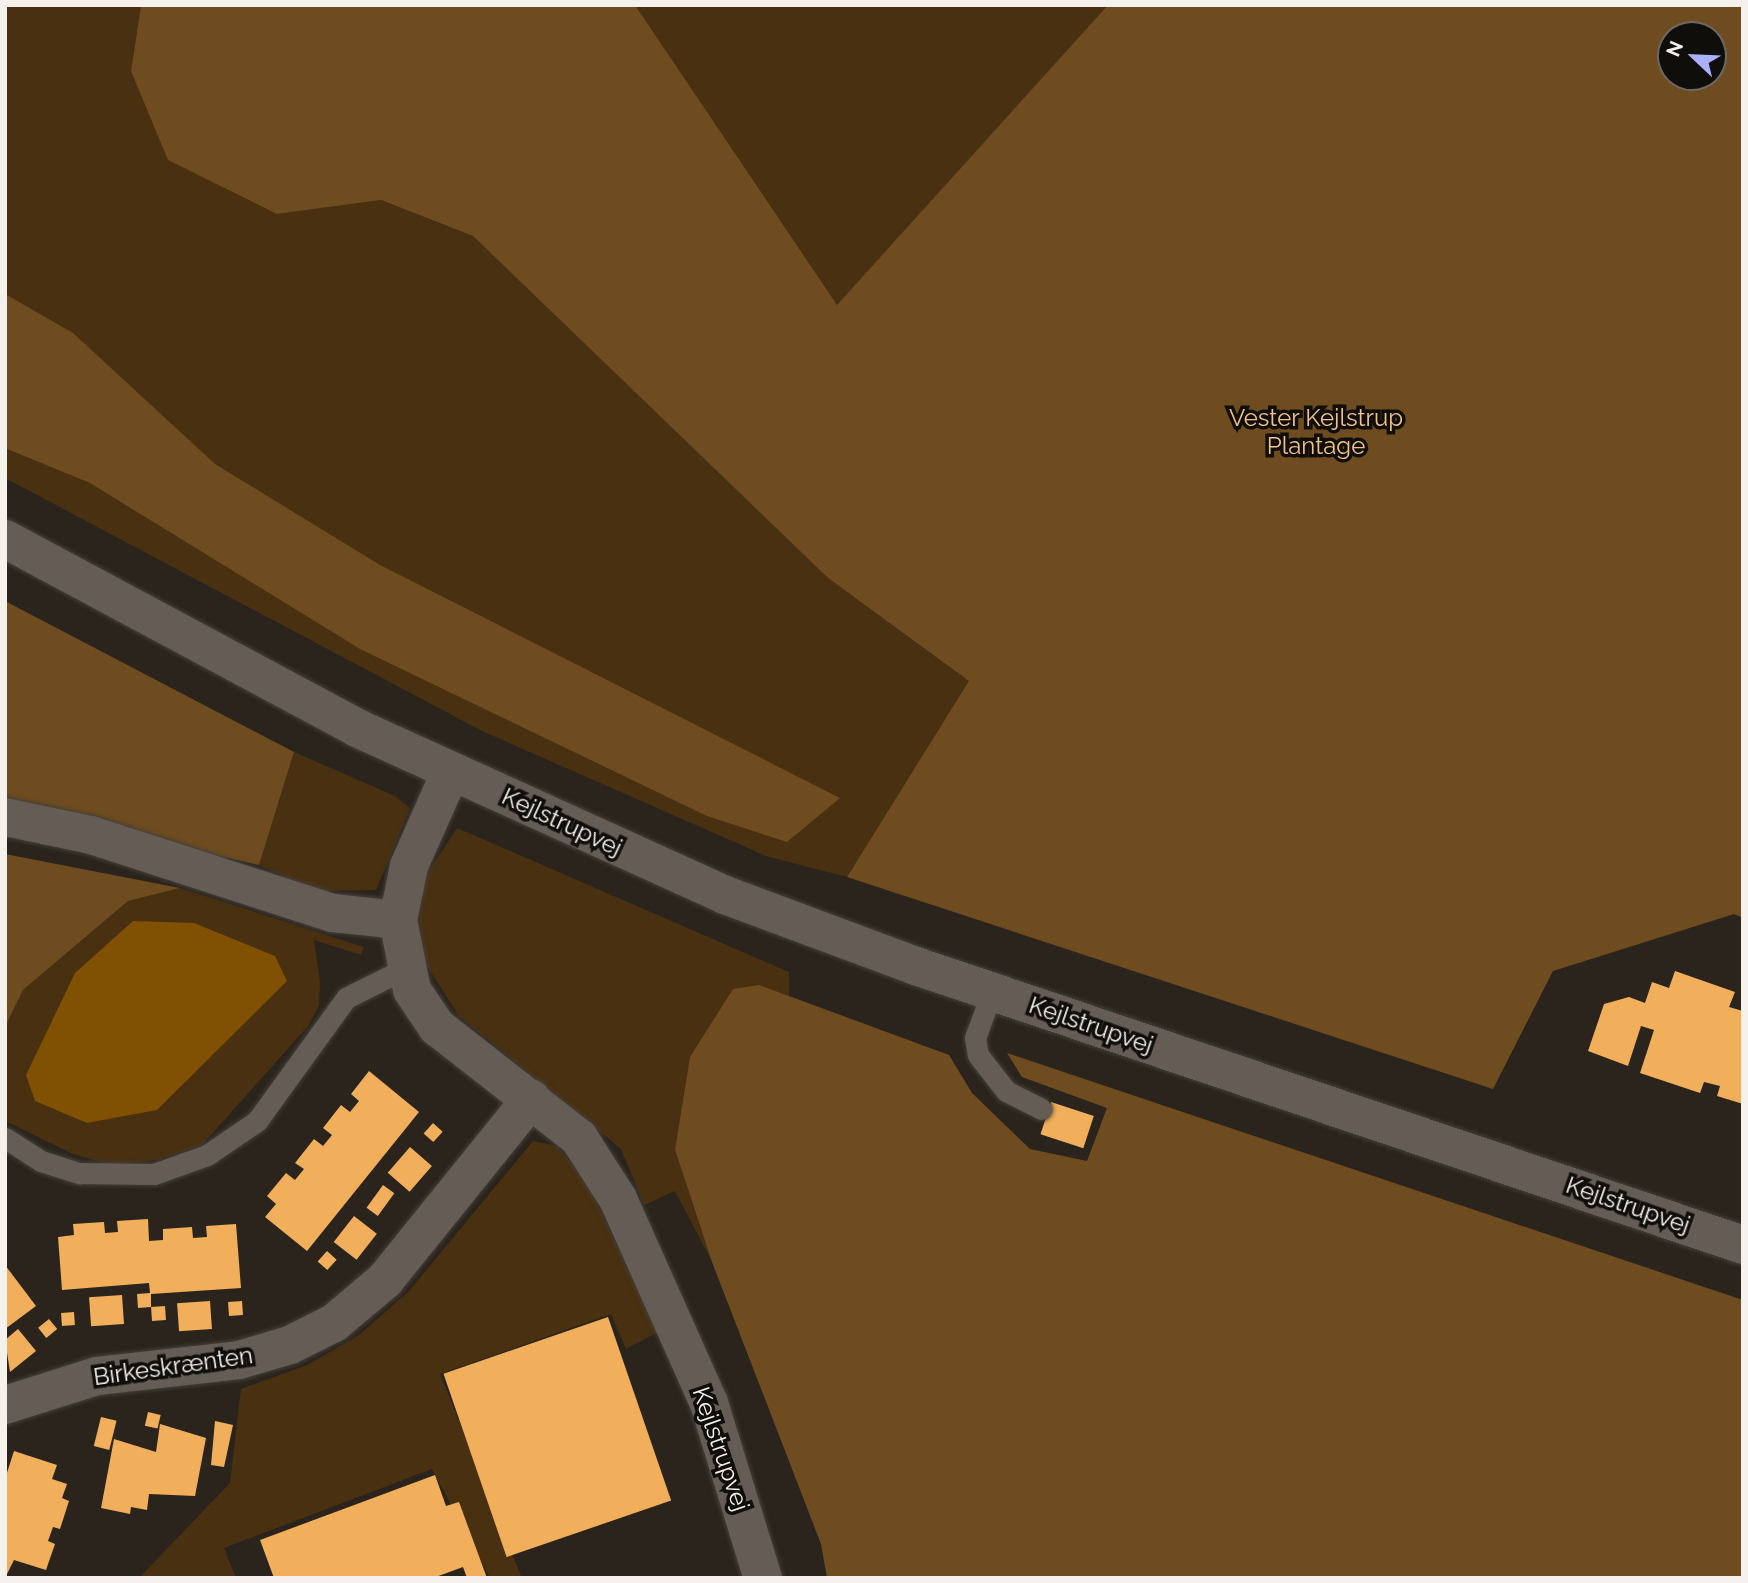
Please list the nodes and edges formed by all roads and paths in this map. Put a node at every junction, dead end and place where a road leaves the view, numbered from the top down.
1 (5, 539) edge
2 (451, 771) junction
3 (5, 817) edge
4 (398, 920) junction
5 (404, 969) junction
6 (992, 992) junction
7 (531, 1099) junction
8 (1041, 1109) dead end
9 (5, 1138) edge
10 (1743, 1245) edge
11 (5, 1405) edge
12 (763, 1578) edge

1 - 2 street, Kejlstrupvej
2 - 4 street, Kejlstrupvej
2 - 6 street, Kejlstrupvej
3 - 4 street
4 - 5 street, Kejlstrupvej
5 - 7 street, Kejlstrupvej
5 - 9 lane
6 - 8 lane
6 - 10 street, Kejlstrupvej
7 - 11 street, Birkeskrænten
7 - 12 street, Kejlstrupvej

